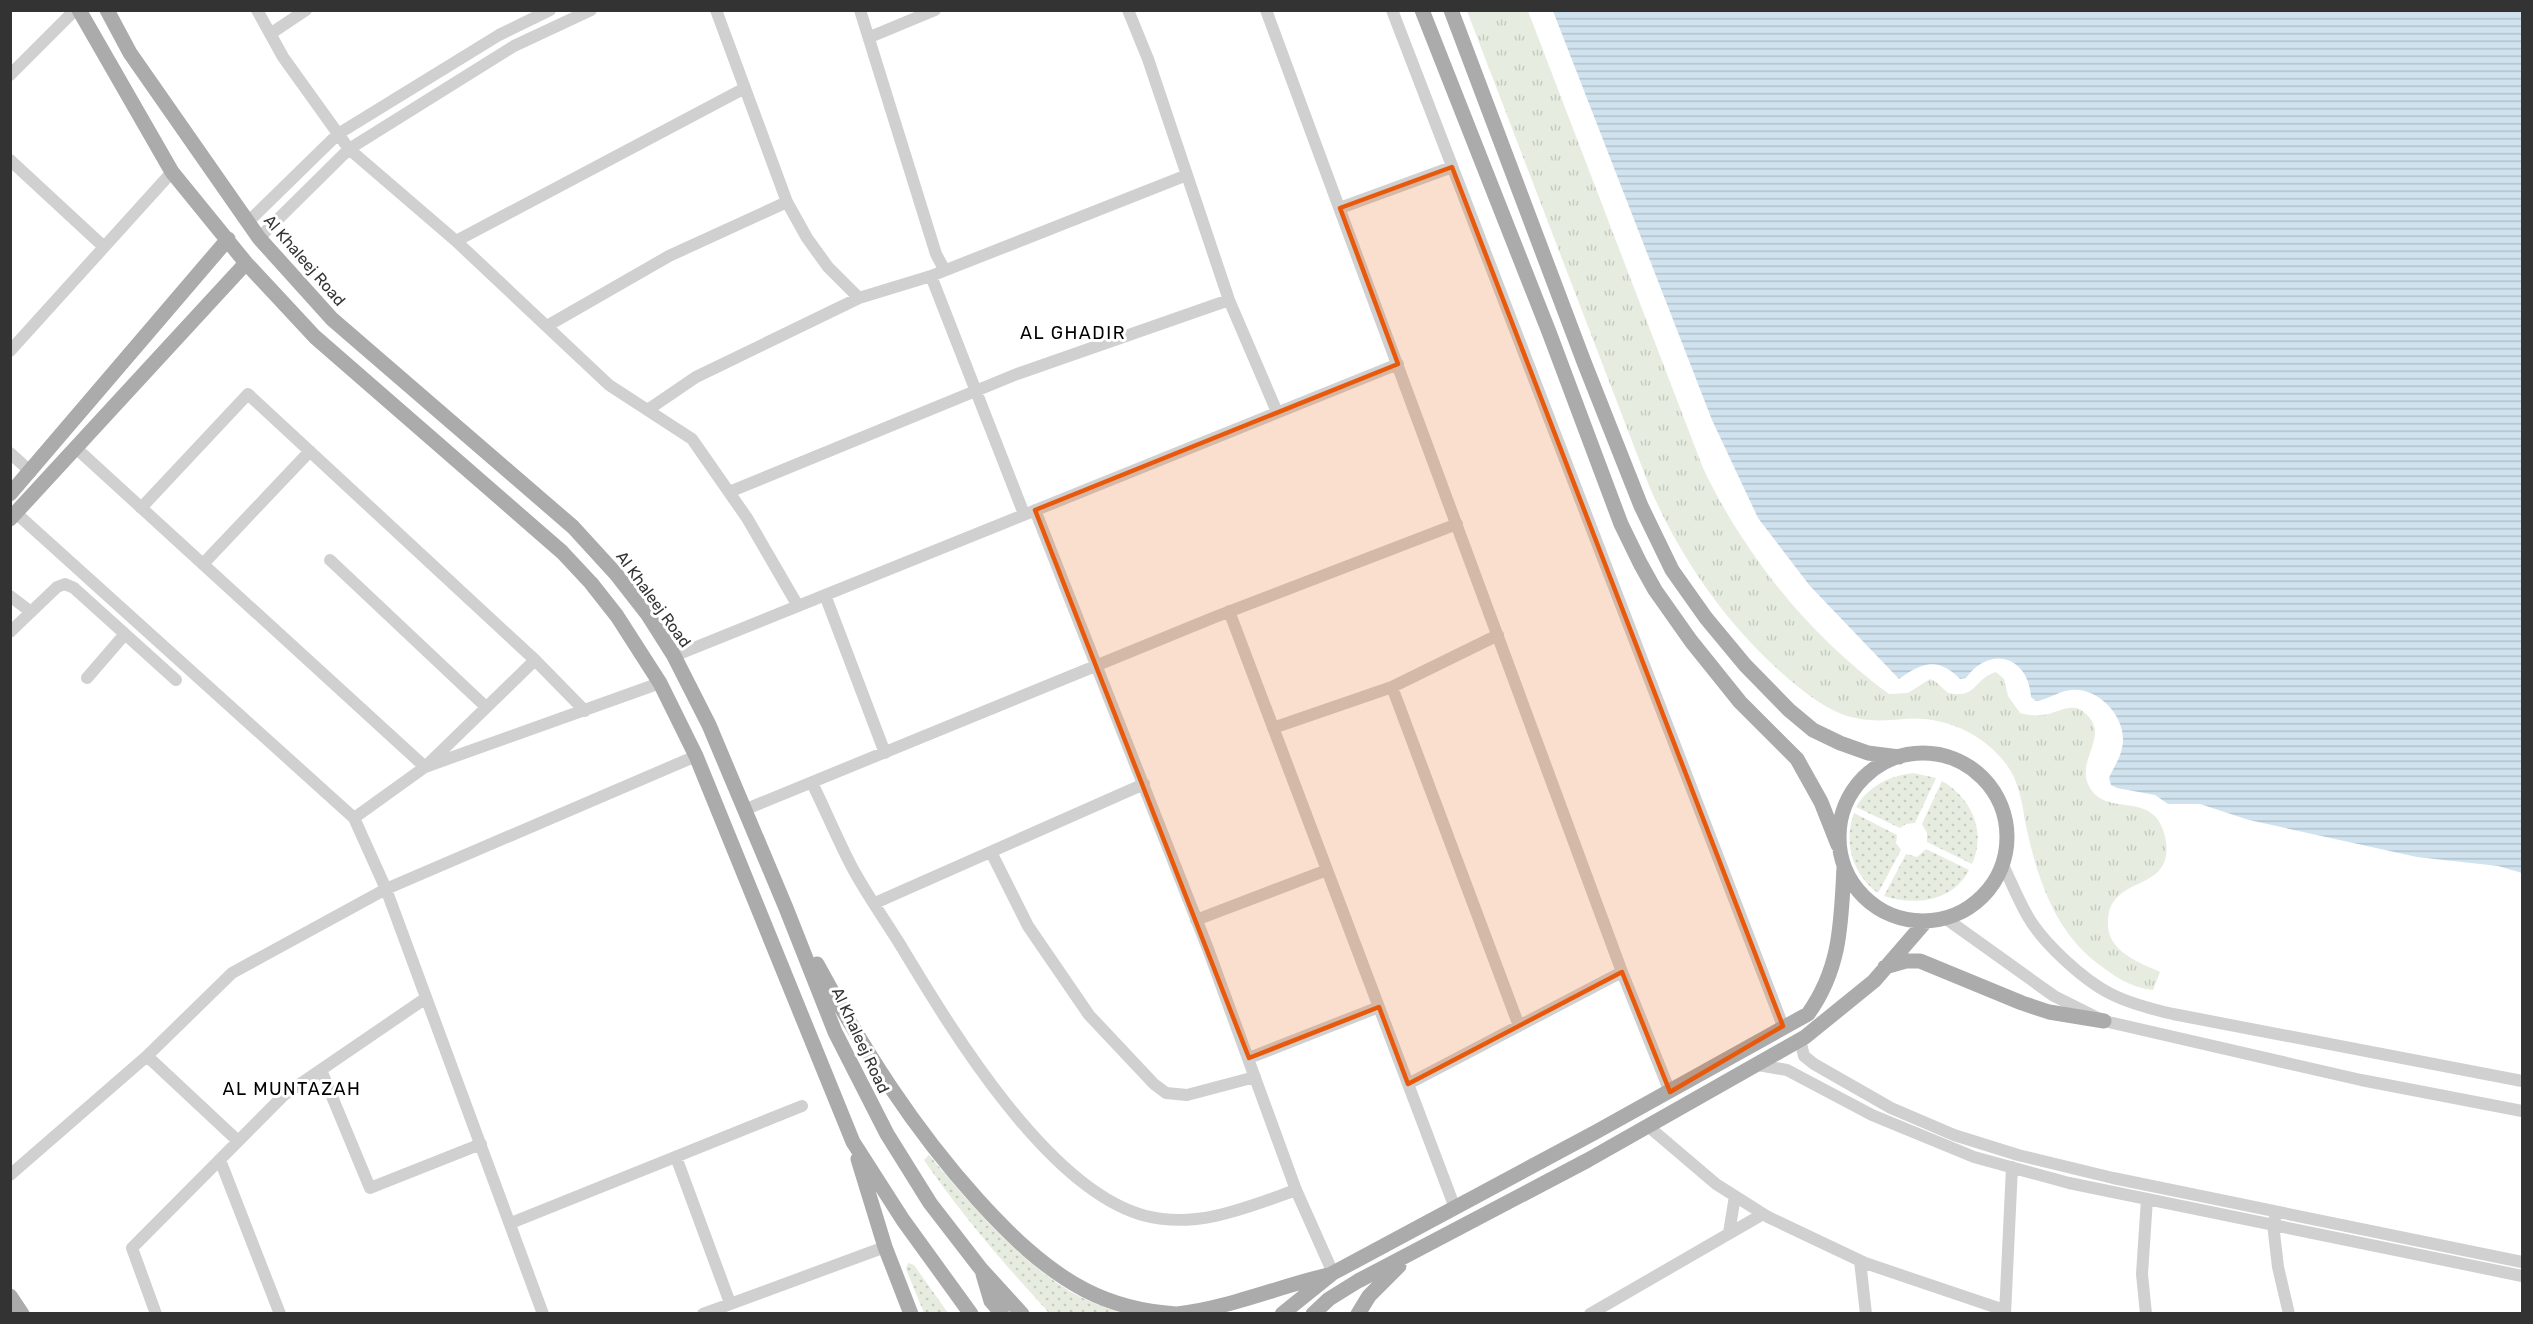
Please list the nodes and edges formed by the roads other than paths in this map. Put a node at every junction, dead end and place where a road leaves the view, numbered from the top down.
1 (75, 10) edge
2 (79, 10) edge
3 (107, 10) edge
4 (257, 10) edge
5 (306, 10) edge
6 (550, 10) edge
7 (591, 10) edge
8 (716, 10) edge
9 (860, 10) edge
10 (935, 10) edge
11 (1128, 10) edge
12 (1266, 10) edge
13 (1392, 10) edge
14 (1422, 10) edge
15 (1451, 10) edge
16 (270, 34) junction
17 (870, 37) junction
18 (11, 73) edge
19 (745, 88) junction
20 (338, 134) junction
21 (349, 149) junction
22 (10, 160) edge
23 (1452, 167) junction
24 (172, 172) junction
25 (1187, 174) junction
26 (787, 202) junction
27 (1340, 208) junction
28 (248, 222) junction
29 (259, 238) junction
30 (228, 239) junction
31 (456, 241) junction
32 (104, 247) junction
33 (246, 263) junction
34 (944, 269) junction
35 (931, 276) junction
36 (859, 298) junction
37 (1229, 300) junction
38 (547, 326) junction
39 (13, 343) edge
40 (1398, 363) junction
41 (978, 391) junction
42 (649, 409) junction
43 (1277, 412) junction
44 (77, 449) junction
45 (310, 451) junction
46 (10, 453) edge
47 (31, 472) junction
48 (729, 492) junction
49 (10, 494) edge
50 (141, 508) junction
51 (1030, 512) junction
52 (13, 516) edge
53 (1457, 524) junction
54 (330, 560) dead end
55 (203, 564) junction
56 (825, 595) junction
57 (10, 596) edge
58 (798, 606) junction
59 (1229, 611) junction
60 (31, 612) junction
61 (10, 632) edge
62 (125, 634) junction
63 (1498, 635) junction
64 (674, 656) junction
65 (535, 660) junction
66 (1098, 666) junction
67 (87, 678) dead end
68 (176, 680) dead end
69 (660, 683) junction
70 (1392, 687) junction
71 (486, 708) junction
72 (585, 711) junction
73 (1273, 728) junction
74 (885, 753) junction
75 (696, 756) junction
76 (1899, 757) junction
77 (425, 767) junction
78 (812, 783) junction
79 (1144, 784) junction
80 (744, 810) junction
81 (354, 818) junction
82 (1838, 845) junction
83 (991, 852) junction
84 (2003, 865) junction
85 (1844, 868) junction
86 (1327, 870) junction
87 (386, 889) junction
88 (875, 903) junction
89 (786, 908) junction
90 (1945, 918) junction
91 (1196, 920) junction
92 (1926, 921) junction
93 (1885, 967) junction
94 (1622, 972) junction
95 (426, 998) junction
96 (1379, 1007) junction
97 (2104, 1021) junction
98 (1519, 1026) junction
99 (1783, 1026) junction
100 (1800, 1040) junction
101 (147, 1056) junction
102 (1249, 1058) junction
103 (1758, 1065) junction
104 (321, 1070) junction
105 (1255, 1077) junction
106 (2523, 1081) edge
107 (1408, 1084) junction
108 (1670, 1092) junction
109 (802, 1106) dead end
110 (2523, 1111) edge
111 (1649, 1127) junction
112 (238, 1141) junction
113 (853, 1142) junction
114 (481, 1143) junction
115 (676, 1157) junction
116 (220, 1160) junction
117 (2012, 1167) junction
118 (10, 1176) edge
119 (1296, 1190) junction
120 (1735, 1196) junction
121 (2147, 1199) junction
122 (1455, 1208) junction
123 (2276, 1211) junction
124 (1763, 1214) junction
125 (511, 1223) junction
126 (2273, 1224) junction
127 (1729, 1233) junction
128 (885, 1247) junction
129 (1416, 1251) junction
130 (1860, 1260) junction
131 (2523, 1263) edge
132 (981, 1269) junction
133 (1333, 1273) junction
134 (2523, 1276) edge
135 (952, 1287) junction
136 (10, 1296) edge
137 (730, 1303) junction
138 (2005, 1312) edge
139 (22, 1314) edge
140 (156, 1314) edge
141 (279, 1314) edge
142 (543, 1314) edge
143 (703, 1314) edge
144 (911, 1314) edge
145 (971, 1314) edge
146 (978, 1314) edge
147 (1002, 1314) edge
148 (1022, 1314) edge
149 (1177, 1314) edge
150 (1282, 1314) edge
151 (1312, 1314) edge
152 (1358, 1314) edge
153 (1590, 1314) edge
154 (1866, 1314) edge
155 (2146, 1314) edge
156 (2289, 1314) edge

1 - 18 street
2 - 24 main road
3 - 28 main road, Al Khaleej Road
4 - 16 street
5 - 16 street
6 - 20 street
7 - 21 street
8 - 19 street
9 - 17 street
10 - 17 street
11 - 25 street
12 - 27 street
13 - 23 street
14 - 82 main road
15 - 76 main road
16 - 20 street
17 - 34 street
19 - 26 street
19 - 31 street
20 - 21 street
20 - 28 street
21 - 29 street
21 - 31 street
22 - 32 street
23 - 27 street
23 - 99 street
24 - 30 main road
24 - 32 street
25 - 34 street
25 - 37 street
26 - 36 street
26 - 38 street
27 - 40 street
28 - 29 main road, Al Khaleej Road
29 - 64 main road, Al Khaleej Road
30 - 33 main road
30 - 47 main road
31 - 38 street
32 - 39 street
33 - 44 main road
33 - 69 main road
34 - 35 street
35 - 36 street
35 - 41 street
36 - 42 street
37 - 41 street
37 - 43 street
38 - 42 street
40 - 43 street
40 - 53 street
41 - 48 street
41 - 51 street
42 - 48 street
43 - 51 street
44 - 50 street
44 - 52 main road
45 - 50 street
45 - 55 street
45 - 65 street
46 - 47 street
47 - 49 main road
48 - 58 street
50 - 55 street
51 - 56 street
51 - 66 street
52 - 81 street
53 - 59 street
53 - 63 street
54 - 71 street
55 - 77 street
56 - 58 street
56 - 74 street
57 - 60 street
58 - 64 street
59 - 66 street
59 - 73 street
60 - 61 street
60 - 62 street
62 - 67 street
62 - 68 street
63 - 70 street
63 - 94 street
64 - 80 main road, Al Khaleej Road
65 - 71 street
65 - 72 street
66 - 74 street
66 - 79 street
69 - 72 street
69 - 75 main road
70 - 73 street
70 - 98 street
71 - 77 street
72 - 77 street
73 - 86 street
74 - 78 street
75 - 87 street
75 - 113 main road
76 - 82 main road
76 - 84 main road
77 - 81 street
78 - 80 street
78 - 88 street
79 - 83 street
79 - 91 street
80 - 89 main road, Al Khaleej Road
81 - 87 street
82 - 85 main road
83 - 88 street
83 - 105 street
84 - 90 main road
84 - 106 street
85 - 92 main road
85 - 99 main road
86 - 91 street
86 - 96 street
87 - 95 street
87 - 101 street
88 - 119 street
89 - 132 main road, Al Khaleej Road
89 - 149 main road
90 - 92 main road
90 - 97 street
91 - 102 street
92 - 93 main road
93 - 97 main road
93 - 100 main road
94 - 98 street
94 - 108 street
95 - 104 street
95 - 114 street
96 - 102 street
96 - 107 street
97 - 110 street
98 - 107 street
99 - 108 main road
100 - 103 main road
100 - 123 street
101 - 112 street
101 - 118 street
102 - 105 street
103 - 111 main road
103 - 117 street
104 - 112 street
104 - 114 street
105 - 119 street
107 - 122 street
108 - 122 main road
109 - 115 street
111 - 120 street
111 - 129 main road
112 - 116 street
113 - 128 main road
113 - 135 main road
114 - 125 street
115 - 125 street
115 - 137 street
116 - 140 street
116 - 141 street
117 - 121 street
117 - 138 street
119 - 133 street
120 - 124 street
120 - 127 street
121 - 126 street
121 - 155 street
122 - 133 main road
123 - 126 street
123 - 131 street
124 - 127 street
124 - 130 street
125 - 142 street
126 - 134 street
126 - 156 street
127 - 153 street
128 - 137 street
128 - 144 main road
129 - 151 main road
129 - 152 main road
130 - 138 street
130 - 154 street
132 - 147 main road
132 - 148 main road, Al Khaleej Road
133 - 149 main road
133 - 150 main road
135 - 145 main road
135 - 146 main road
136 - 139 main road
137 - 143 street

